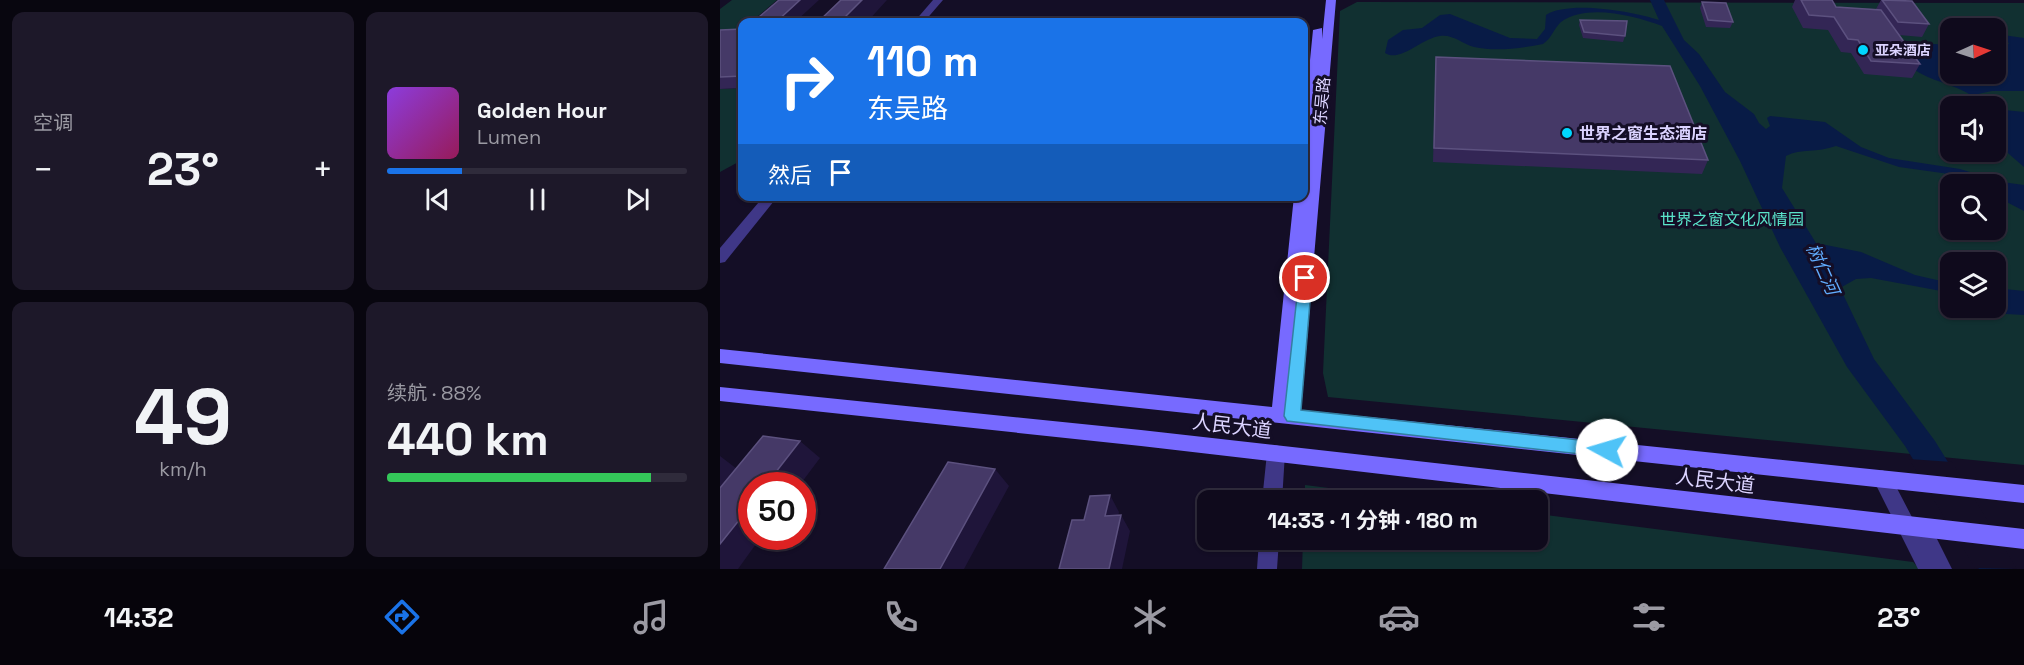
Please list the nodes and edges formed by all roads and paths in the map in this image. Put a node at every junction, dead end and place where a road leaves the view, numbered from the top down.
1 (938, 0) edge
2 (1321, 0) edge
3 (1331, 0) edge
4 (922, 18) edge
5 (1308, 135) edge
6 (768, 201) edge
7 (1301, 201) edge
8 (720, 258) edge
9 (720, 356) edge
10 (720, 394) edge
11 (1286, 416) junction
12 (1275, 453) junction
13 (1882, 479) junction
14 (1273, 490) edge
15 (2024, 494) edge
16 (1913, 527) junction
17 (2024, 539) edge
18 (1268, 550) edge
19 (1267, 569) edge
20 (1929, 569) edge
21 (1942, 569) edge

1 - 4 street
2 - 5 main road, 东吴路
3 - 11 main road, 东吴路
6 - 8 street
7 - 11 main road
9 - 11 main road, 人民大道
10 - 12 main road, 人民大道
11 - 13 main road, 人民大道
12 - 14 street
12 - 16 main road, 人民大道
13 - 15 main road, 人民大道
13 - 16 street
16 - 17 main road, 人民大道
16 - 20 street
16 - 21 street
18 - 19 street

